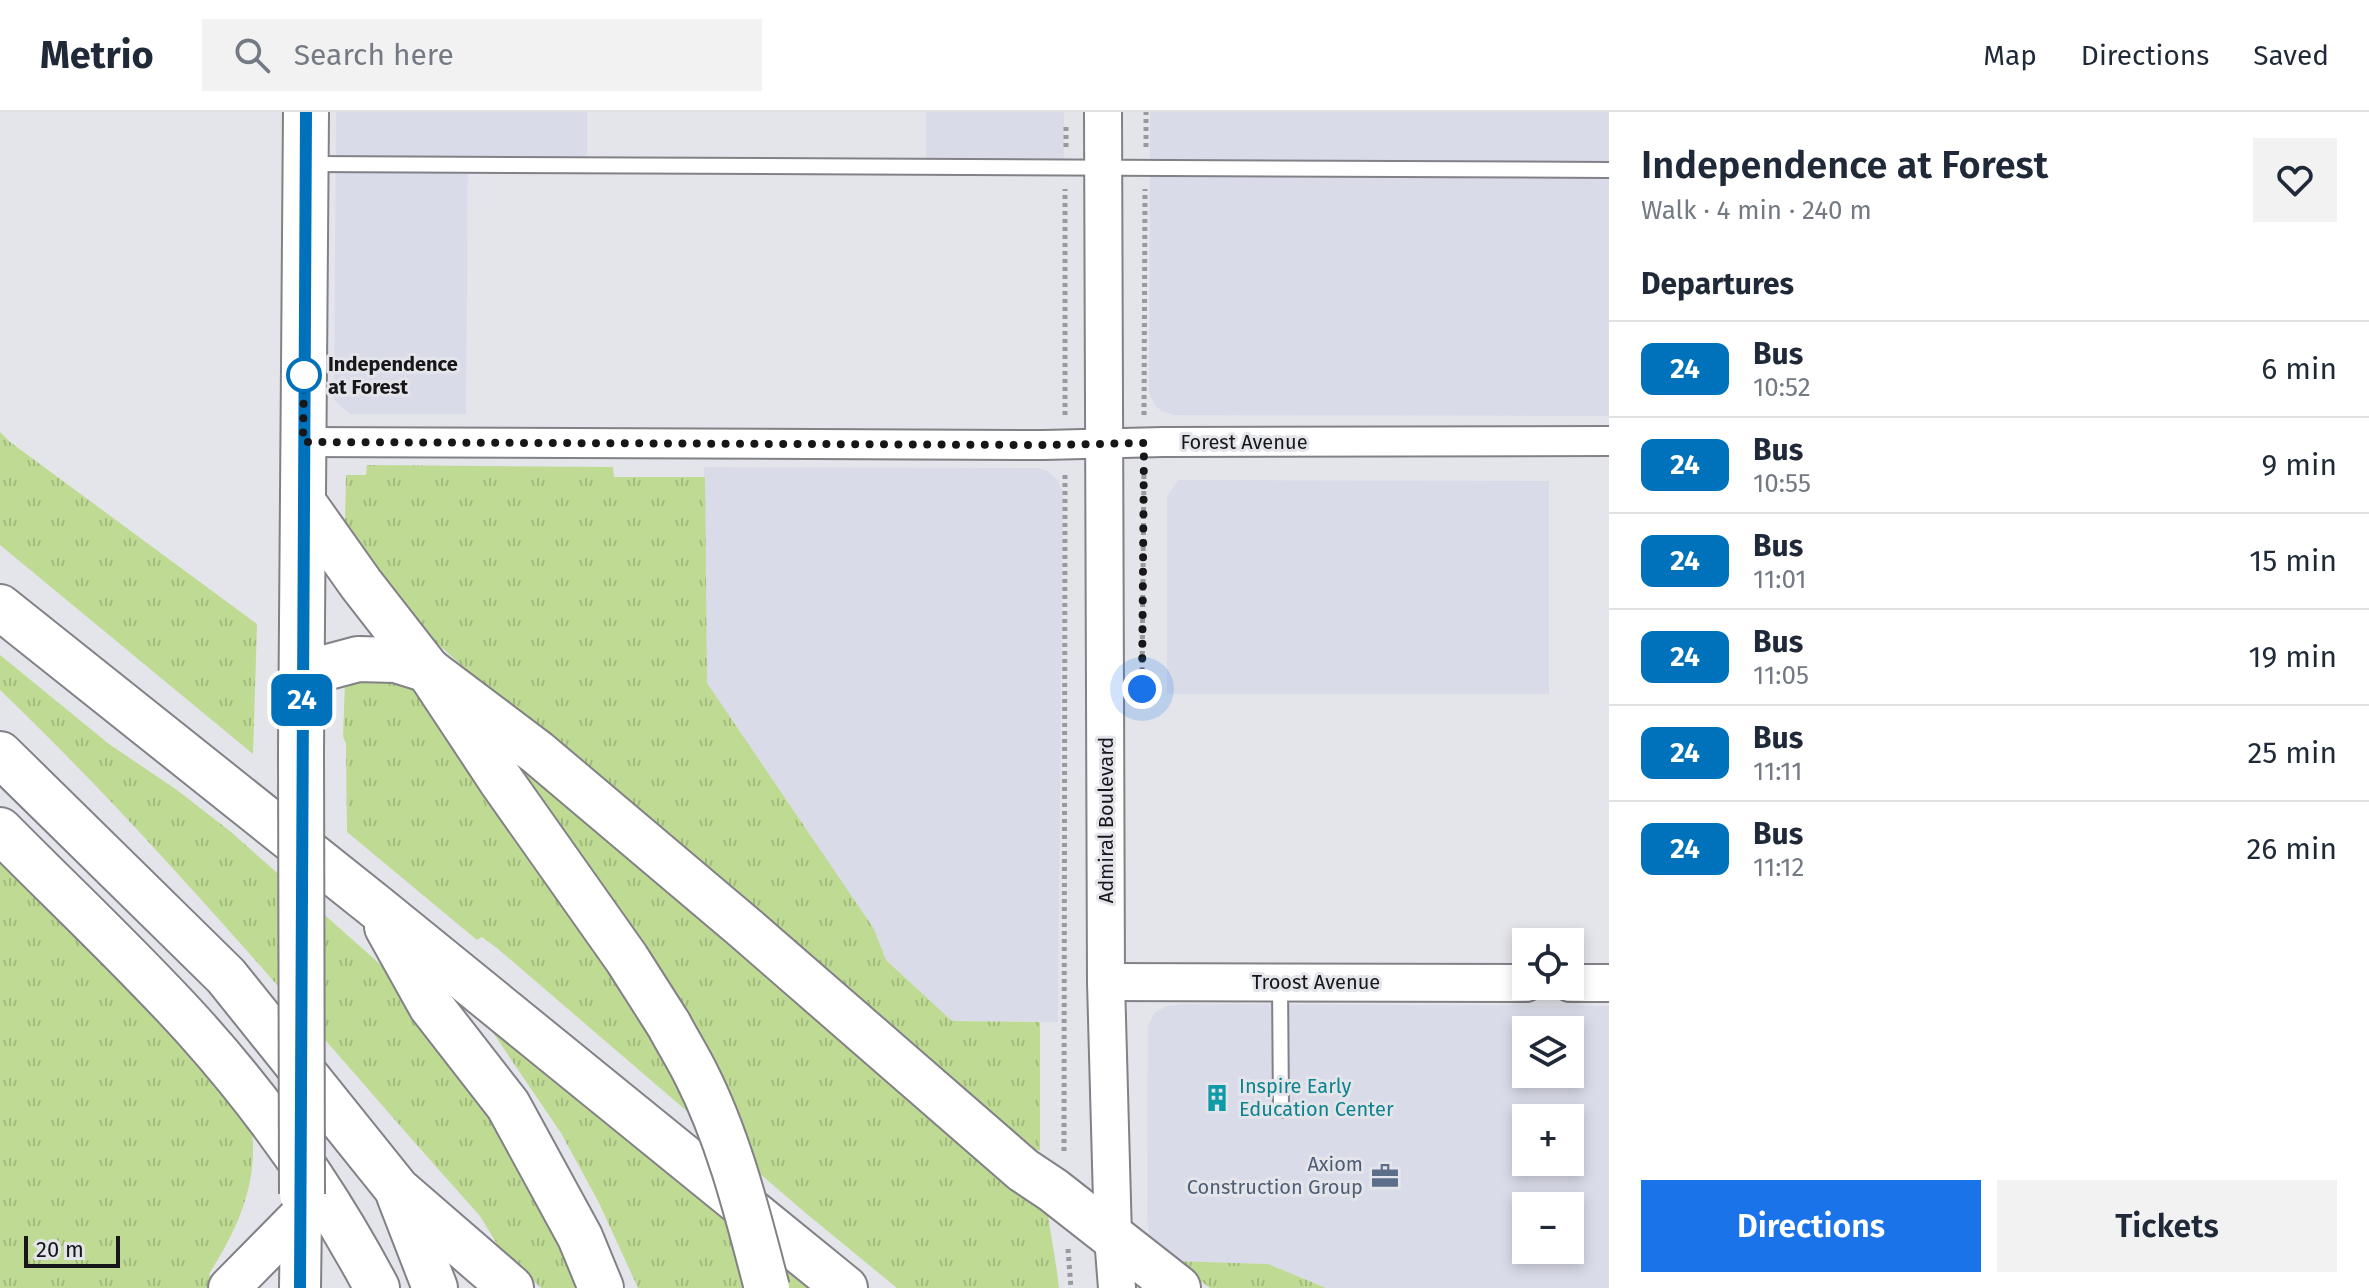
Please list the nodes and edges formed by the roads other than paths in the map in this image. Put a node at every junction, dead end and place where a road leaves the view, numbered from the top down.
1 (306, 112) edge
2 (1103, 112) edge
3 (306, 164) junction
4 (1104, 170) junction
5 (1609, 170) edge
6 (1609, 441) edge
7 (303, 442) junction
8 (1104, 444) junction
9 (303, 502) junction
10 (0, 607) edge
11 (428, 670) junction
12 (302, 674) junction
13 (0, 754) edge
14 (0, 830) edge
15 (375, 906) junction
16 (1106, 982) junction
17 (1280, 982) junction
18 (1512, 983) edge
19 (1584, 983) edge
20 (1609, 983) edge
21 (1281, 1110) dead end
22 (397, 1189) junction
23 (301, 1205) junction
24 (1113, 1237) junction
25 (229, 1288) edge
26 (300, 1288) edge
27 (377, 1288) edge
28 (435, 1288) edge
29 (511, 1288) edge
30 (601, 1288) edge
31 (767, 1288) edge
32 (845, 1288) edge
33 (1117, 1288) edge
34 (1178, 1288) edge

1 - 3 main road
2 - 4 street, Admiral Boulevard
3 - 4 lane
3 - 7 main road
4 - 5 lane
4 - 8 street, Admiral Boulevard
6 - 8 street, Forest Avenue
7 - 8 street, Forest Avenue
7 - 9 main road
8 - 16 street, Admiral Boulevard
9 - 11 main road
9 - 12 main road
10 - 15 main road
11 - 12 main road
11 - 24 main road
11 - 31 main road, bridge
12 - 23 main road, bridge
13 - 22 main road
14 - 27 main road
15 - 30 main road
15 - 32 main road
16 - 17 street, Troost Avenue
16 - 24 street, Admiral Boulevard
17 - 18 street, Troost Avenue
17 - 21 lane
19 - 20 street
22 - 28 main road
22 - 29 main road
23 - 25 main road
23 - 26 main road
24 - 33 street, Admiral Boulevard
24 - 34 main road

